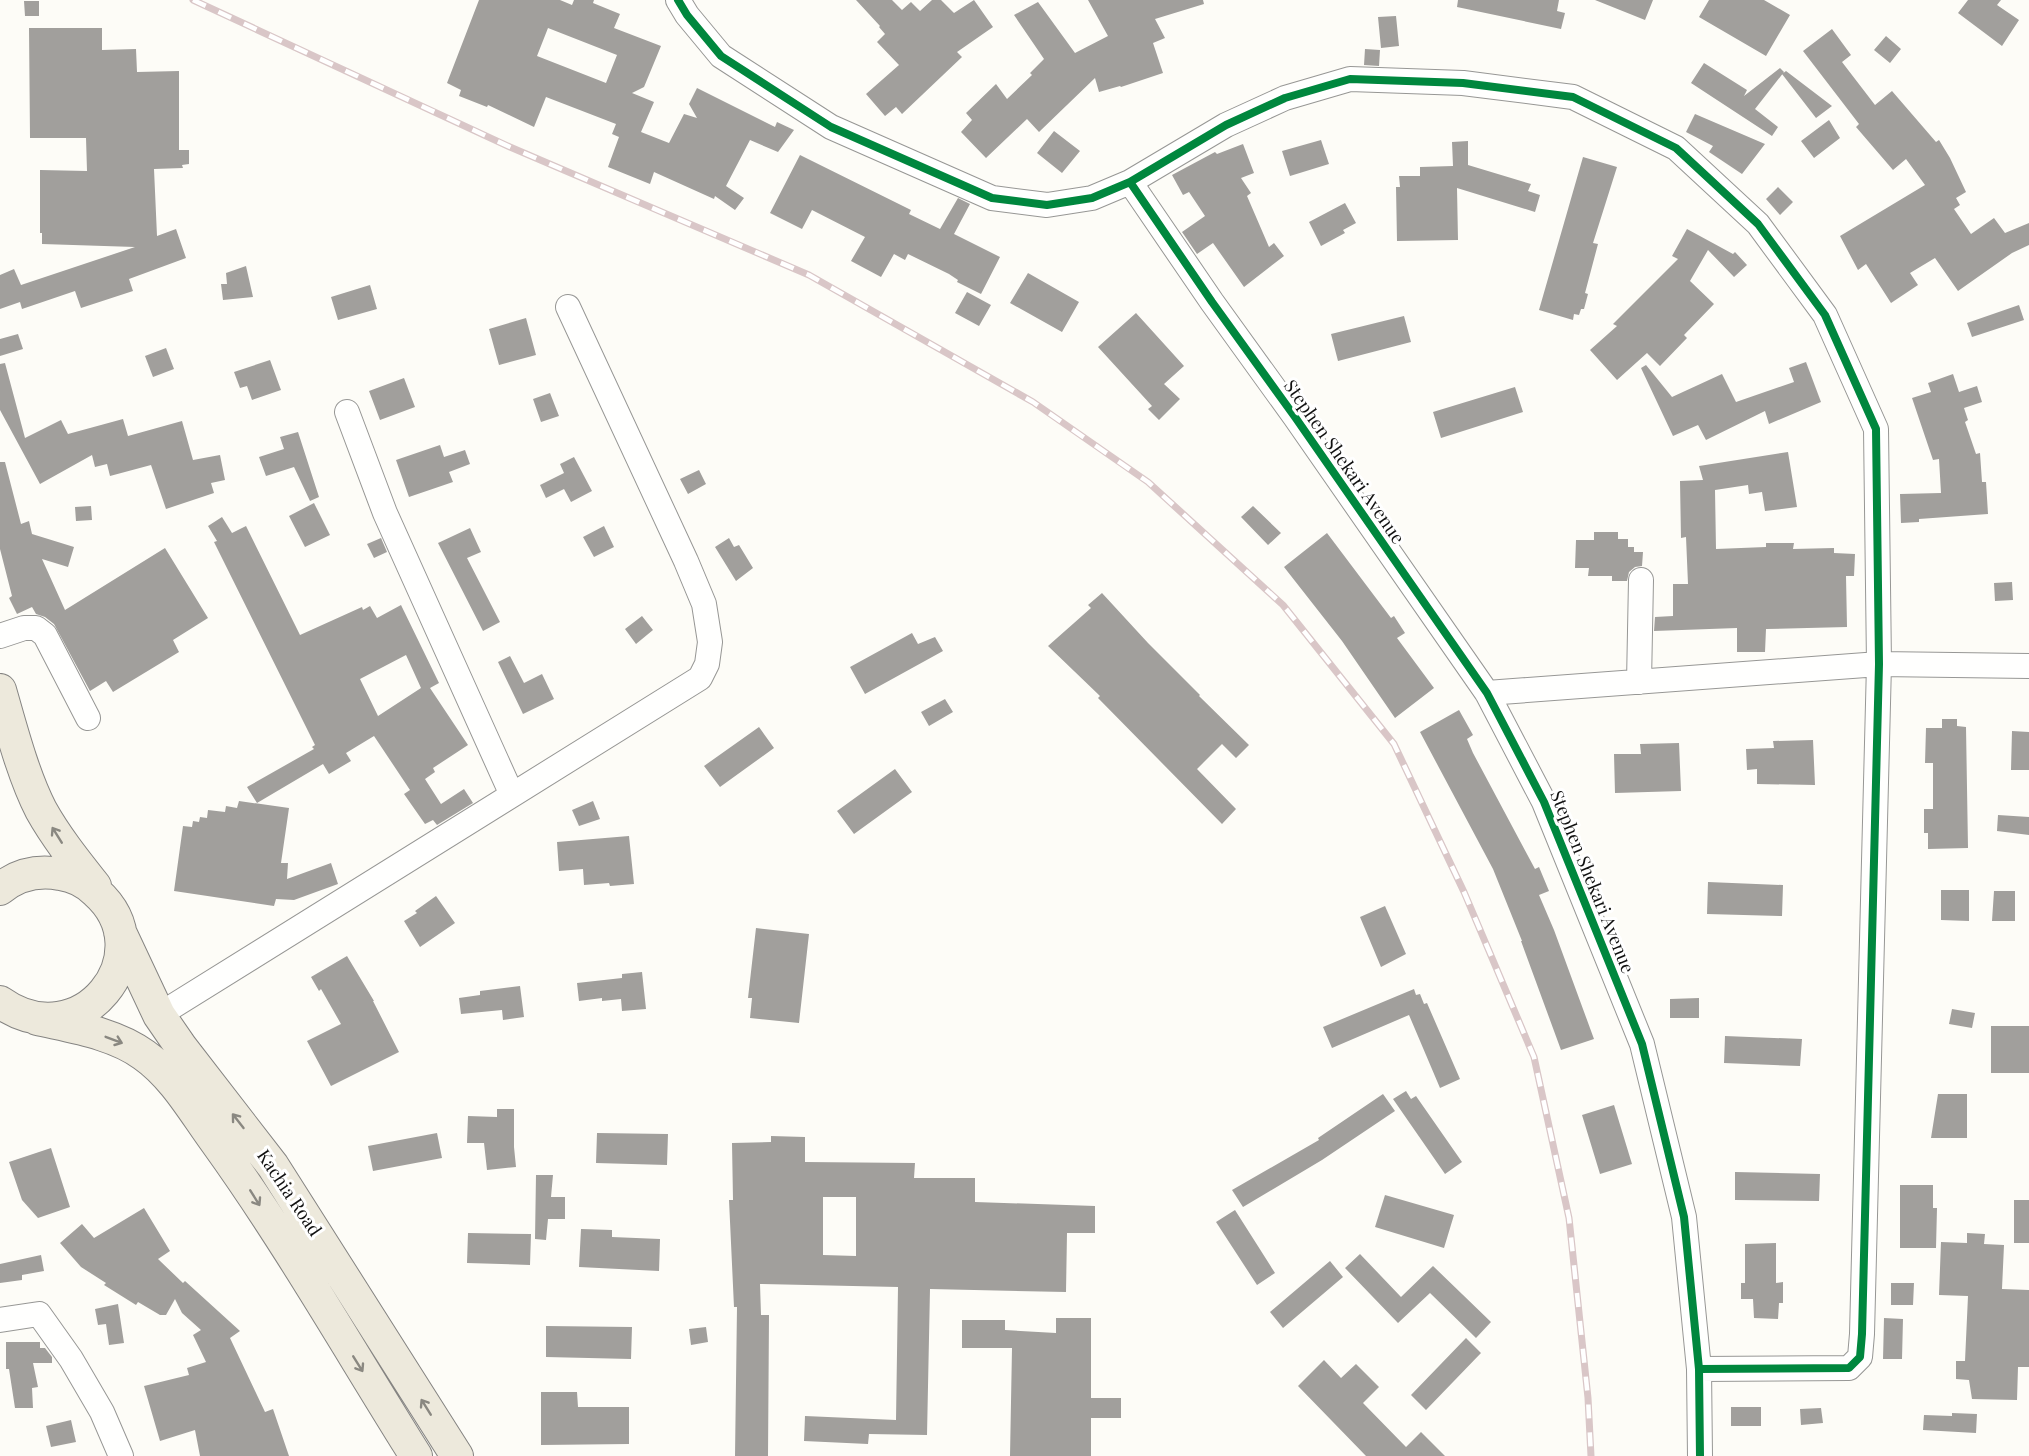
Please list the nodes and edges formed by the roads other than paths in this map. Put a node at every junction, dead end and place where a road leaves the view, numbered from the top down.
1 (678, 0) edge
2 (1130, 182) junction
3 (568, 307) dead end
4 (348, 412) dead end
5 (1641, 580) dead end
6 (0, 636) edge
7 (1879, 664) junction
8 (2029, 666) edge
9 (1639, 682) junction
10 (0, 690) edge
11 (1487, 693) junction
12 (88, 718) dead end
13 (512, 795) junction
14 (0, 889) edge
15 (105, 899) junction
16 (120, 932) junction
17 (0, 1002) edge
18 (159, 1015) junction
19 (37, 1019) junction
20 (0, 1320) edge
21 (1699, 1369) junction
22 (121, 1456) edge
23 (416, 1456) edge
24 (457, 1456) edge
25 (1700, 1456) edge

1 - 2 street
2 - 7 street
2 - 11 street, Stephen Shekari Avenue
3 - 13 street
4 - 13 street
5 - 9 street
6 - 12 street
7 - 8 street
7 - 9 street
7 - 21 street
9 - 11 street
15 -> 10 main road, Kachia Road
11 - 21 street, Stephen Shekari Avenue
13 - 18 street
14 - 15 main road
15 - 16 main road, Kachia Road
16 - 18 main road, Kachia Road
16 - 19 main road
17 - 19 main road, Kachia Road
24 -> 18 main road, Kachia Road
19 -> 23 main road, Kachia Road
20 - 22 street
21 - 25 street, Stephen Shekari Avenue

